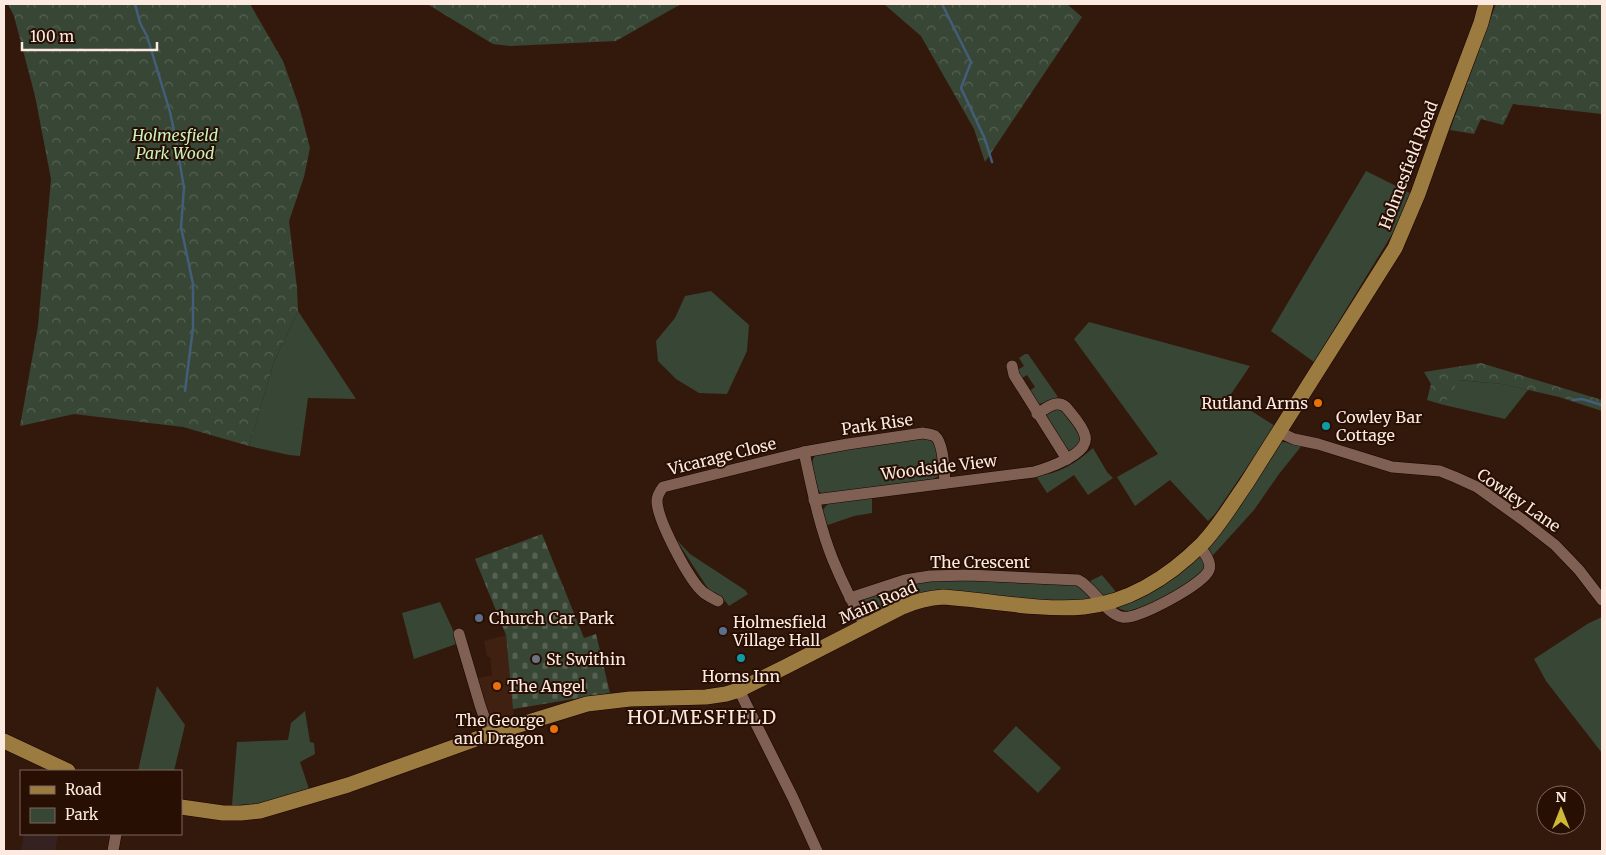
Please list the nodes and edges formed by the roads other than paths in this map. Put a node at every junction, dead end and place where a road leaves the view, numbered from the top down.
1 (1486, 4) edge
2 (1012, 366) dead end
3 (1037, 414) junction
4 (1279, 432) junction
5 (804, 452) junction
6 (1067, 459) junction
7 (945, 483) junction
8 (814, 500) junction
9 (1199, 546) junction
10 (850, 598) junction
11 (1602, 600) edge
12 (718, 601) dead end
13 (1103, 604) junction
14 (865, 625) junction
15 (459, 634) dead end
16 (738, 690) junction
17 (490, 734) junction
18 (4, 741) edge
19 (66, 770) edge
20 (182, 807) edge
21 (116, 835) edge
22 (113, 851) edge
23 (817, 851) edge

1 - 4 main road, Holmesfield Road
2 - 3 street
3 - 6 street
3 - 6 street, Woodside View
4 - 9 main road, Main Road
4 - 11 street, Cowley Lane
5 - 7 street, Park Rise
5 - 8 street
5 - 12 street, Vicarage Close
6 - 7 street, Woodside View
7 - 8 street, Woodside View
8 - 10 street
9 - 13 main road, Main Road
9 - 13 street
10 - 13 street, The Crescent
10 - 14 street
13 - 14 main road, Main Road
14 - 16 main road, Main Road
15 - 17 street
16 - 17 main road, Main Road
16 - 23 street
17 - 20 main road, Main Road
18 - 19 main road
21 - 22 street

